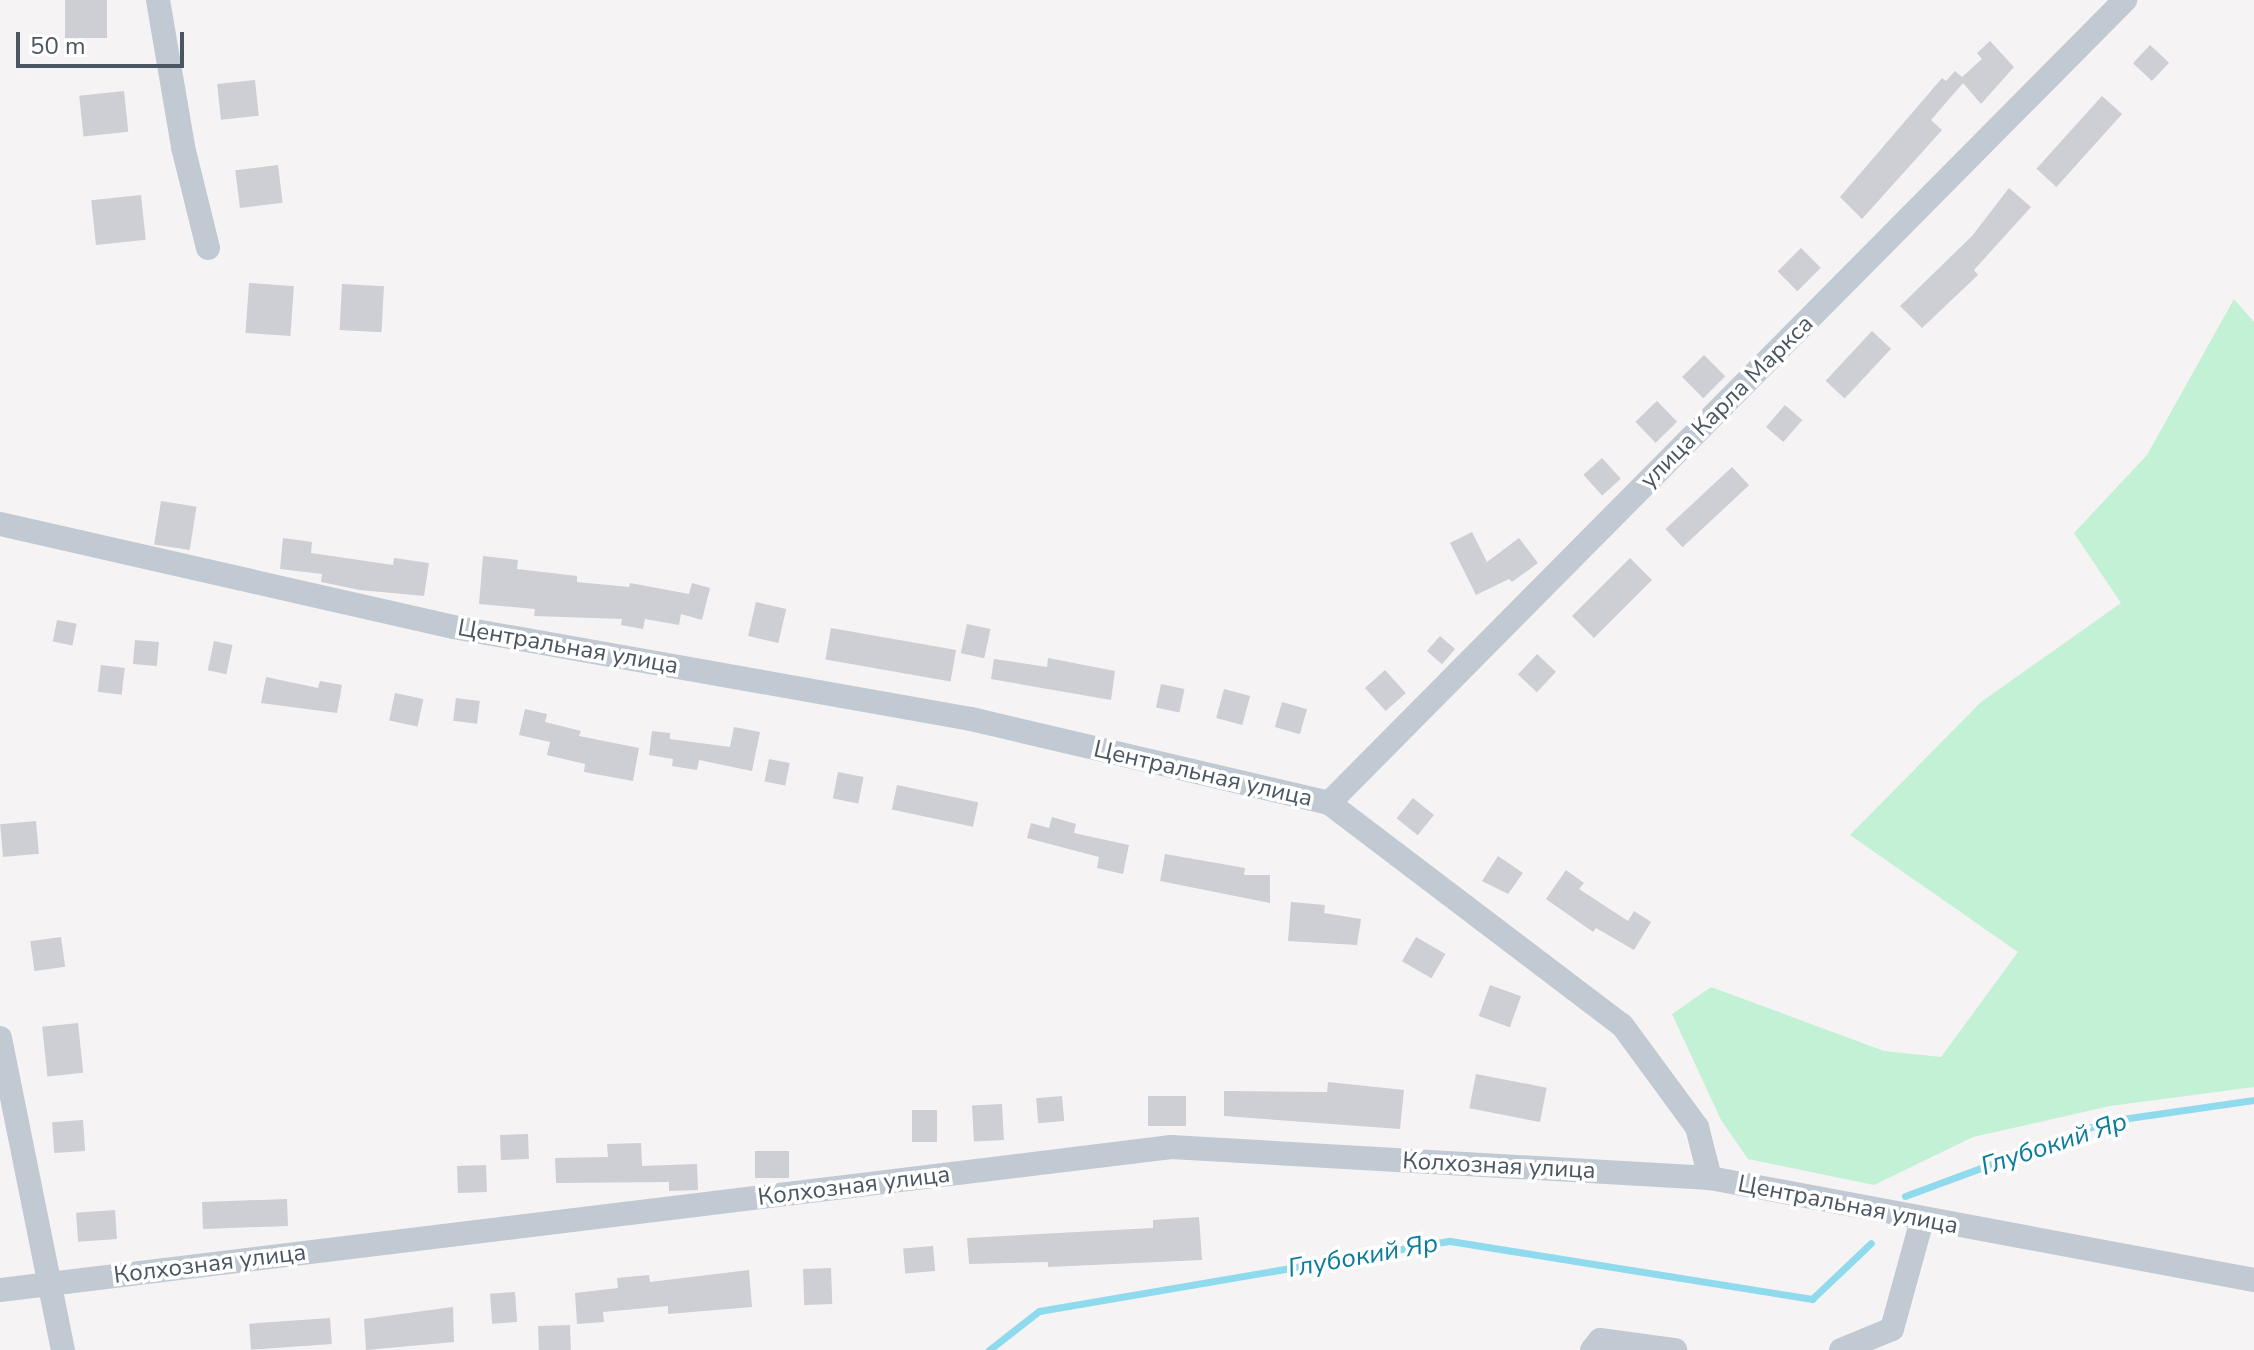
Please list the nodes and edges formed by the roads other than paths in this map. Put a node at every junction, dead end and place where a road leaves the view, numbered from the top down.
1 (158, 0) edge
2 (2125, 0) edge
3 (208, 248) dead end
4 (0, 524) edge
5 (1329, 803) junction
6 (0, 1038) edge
7 (1710, 1178) junction
8 (1922, 1220) junction
9 (2254, 1280) edge
10 (53, 1282) junction
11 (0, 1290) edge
12 (63, 1350) edge
13 (1592, 1350) edge
14 (1675, 1350) edge
15 (1841, 1350) edge

1 - 3 street
2 - 5 street, улица Карла Маркса
4 - 5 street, Центральная улица
5 - 7 street, Центральная улица
6 - 10 street
7 - 8 street, Центральная улица
7 - 10 street, Колхозная улица
8 - 9 street, Центральная улица
8 - 15 street
10 - 11 street, Колхозная улица
10 - 12 street
13 - 14 street

